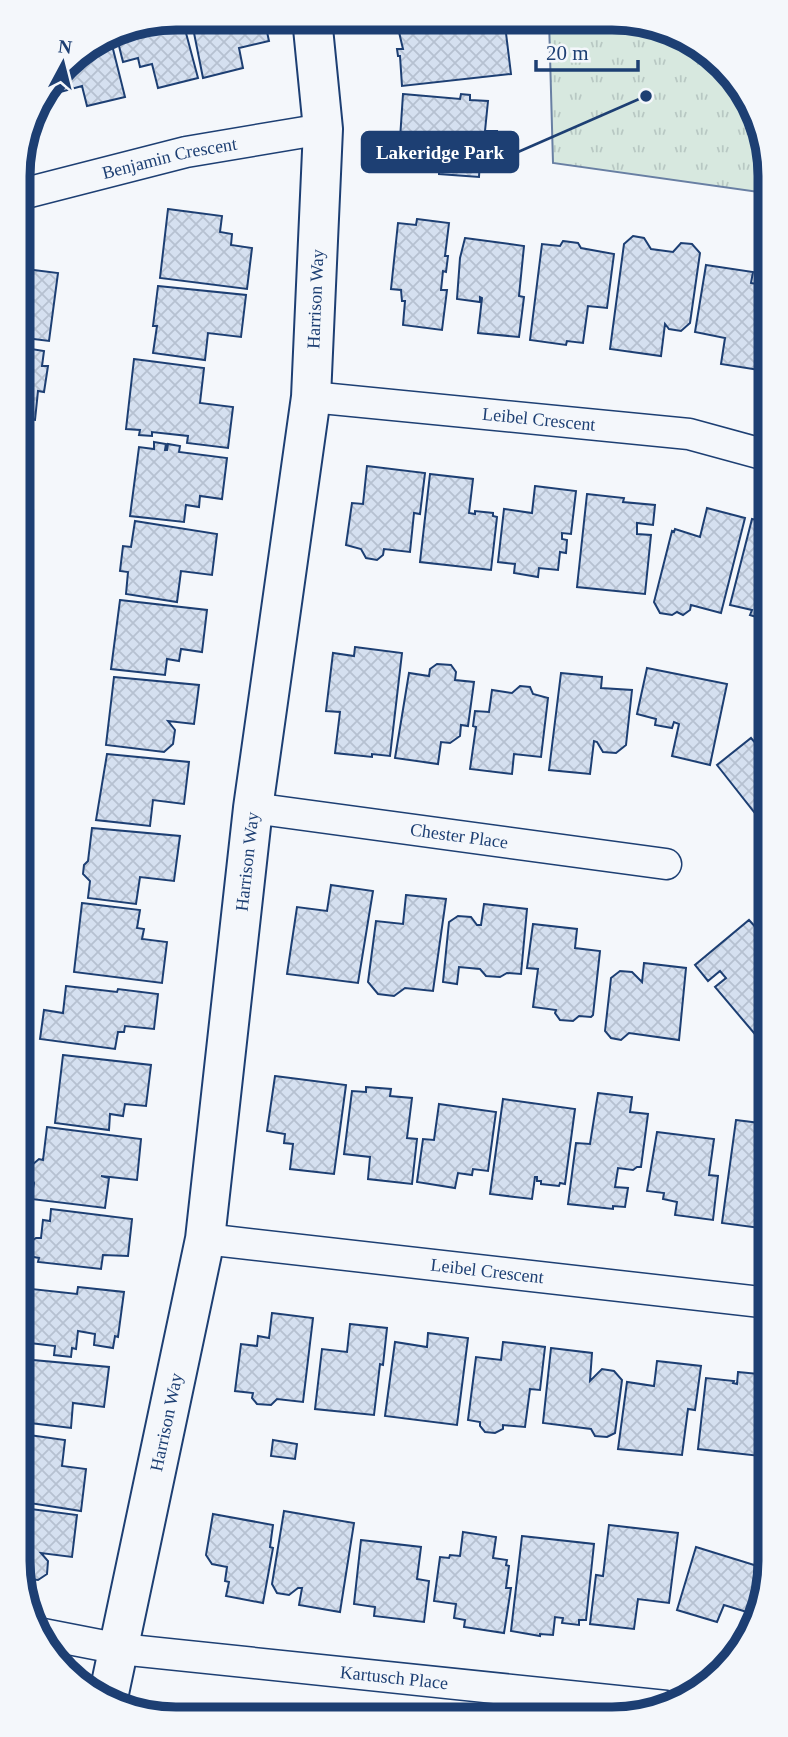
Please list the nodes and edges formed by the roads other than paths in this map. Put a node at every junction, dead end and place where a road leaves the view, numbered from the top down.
1 (313, 30) edge
2 (323, 128) junction
3 (30, 192) edge
4 (312, 397) junction
5 (758, 453) edge
6 (253, 808) junction
7 (666, 864) dead end
8 (205, 1238) junction
9 (758, 1302) edge
10 (50, 1635) edge
11 (120, 1649) junction
12 (110, 1691) edge
13 (643, 1704) edge

1 - 2 street, Harrison Way
2 - 3 street, Benjamin Crescent
2 - 4 street, Harrison Way
4 - 5 street, Leibel Crescent
4 - 6 street, Harrison Way
6 - 7 street, Chester Place
6 - 8 street, Harrison Way
8 - 9 street, Leibel Crescent
8 - 11 street, Harrison Way
10 - 11 street
11 - 12 street, Harrison Way
11 - 13 street, Kartusch Place

